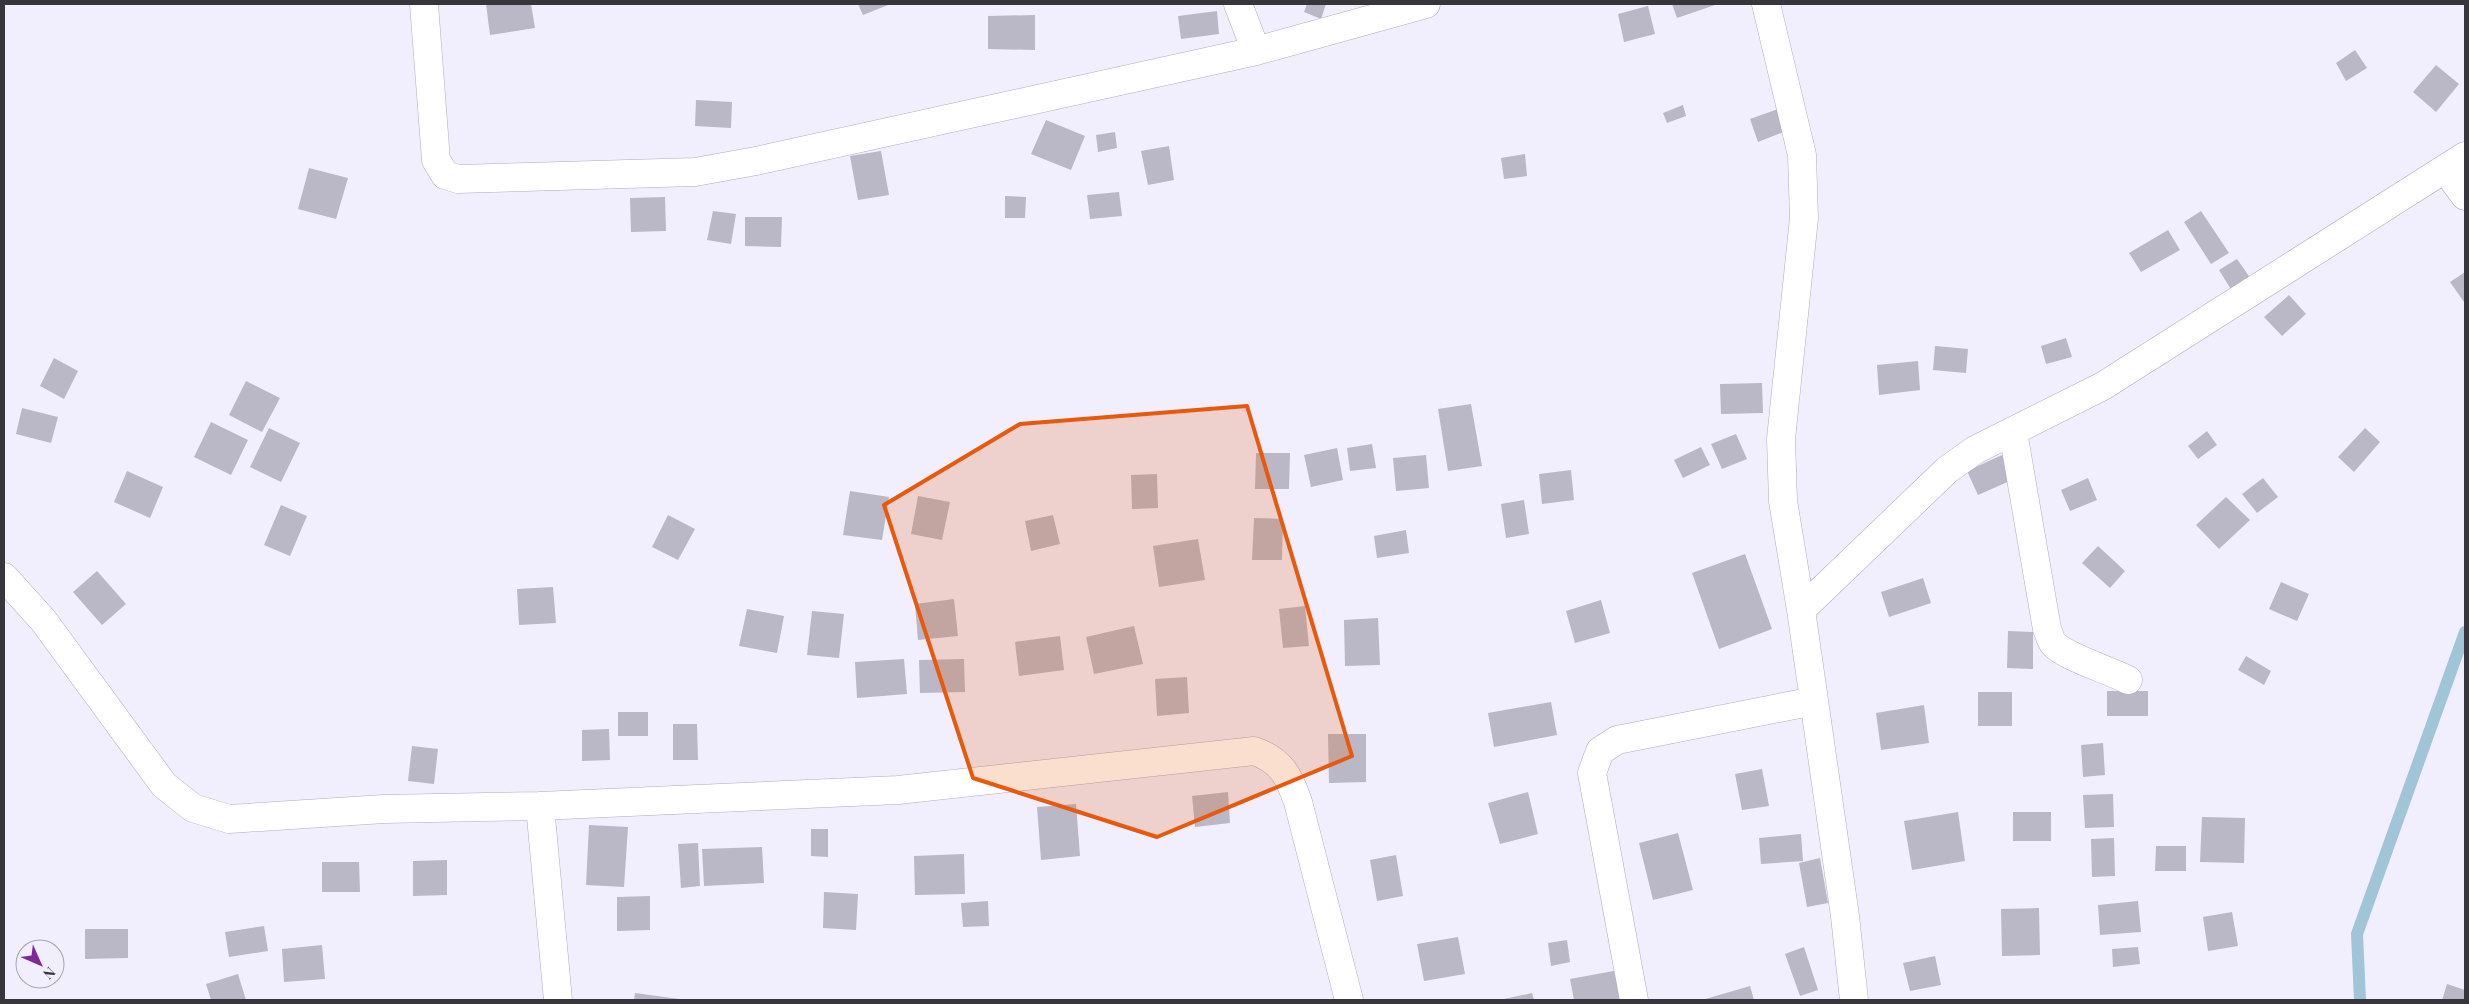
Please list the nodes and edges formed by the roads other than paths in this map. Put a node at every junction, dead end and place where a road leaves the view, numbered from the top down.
1 (424, 4) edge
2 (1238, 4) edge
3 (1426, 4) edge
4 (1766, 4) edge
5 (1256, 51) junction
6 (2455, 163) edge
7 (2465, 196) edge
8 (2013, 432) junction
9 (4, 577) edge
10 (1801, 610) junction
11 (2128, 680) dead end
12 (1814, 701) junction
13 (540, 806) junction
14 (558, 1000) edge
15 (1349, 1000) edge
16 (1634, 1000) edge
17 (1854, 1000) edge

1 - 5 street
2 - 5 street
3 - 5 street
4 - 10 street
6 - 7 street
6 - 8 street
8 - 10 street
8 - 11 street
9 - 13 street
10 - 12 street
12 - 16 street
12 - 17 street
13 - 14 street
13 - 15 street

